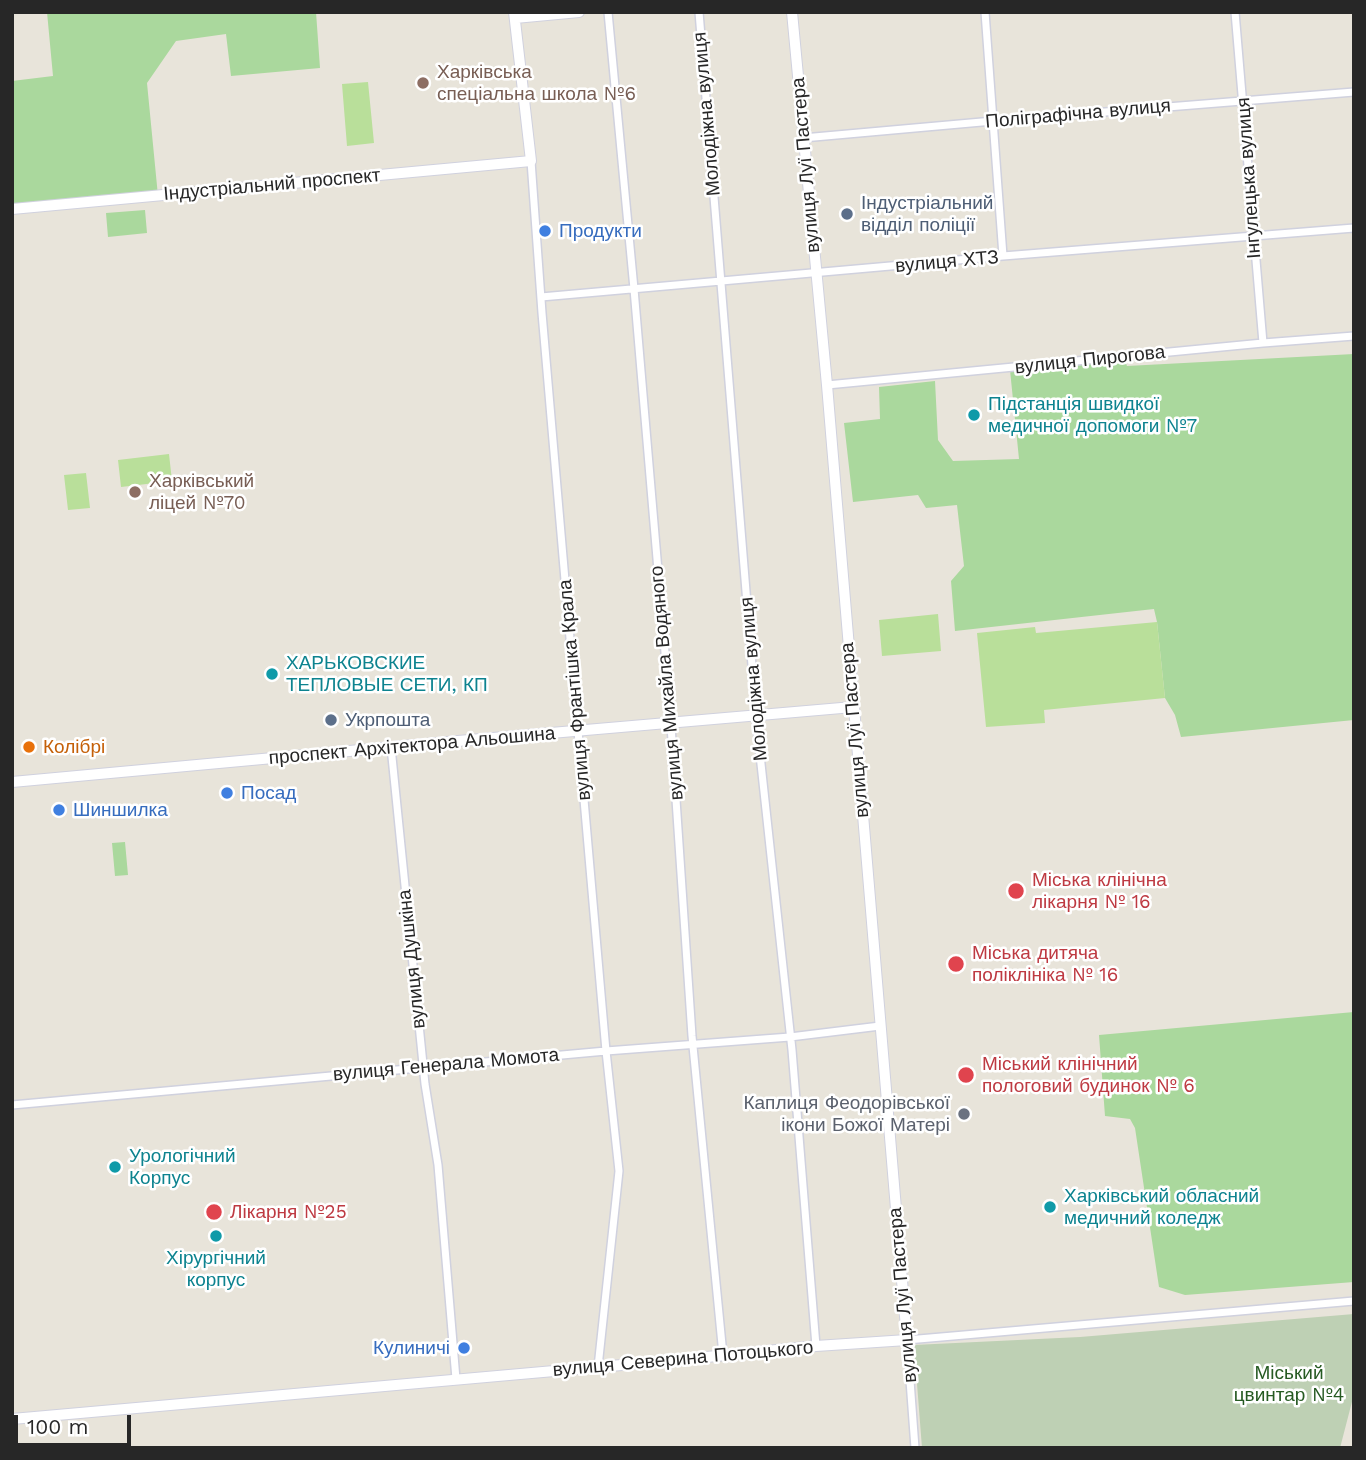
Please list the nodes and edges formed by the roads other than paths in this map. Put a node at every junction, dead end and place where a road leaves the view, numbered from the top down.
1 (579, 12) edge
2 (608, 12) edge
3 (699, 12) edge
4 (792, 12) edge
5 (985, 12) edge
6 (1235, 12) edge
7 (515, 15) edge
8 (1354, 92) edge
9 (1243, 100) junction
10 (993, 121) junction
11 (803, 138) junction
12 (531, 161) junction
13 (12, 209) edge
14 (1354, 228) edge
15 (1253, 237) junction
16 (1003, 256) junction
17 (816, 274) junction
18 (721, 281) junction
19 (634, 289) junction
20 (541, 297) junction
21 (1354, 336) edge
22 (1263, 343) junction
23 (827, 385) junction
24 (853, 707) junction
25 (756, 716) junction
26 (670, 723) junction
27 (578, 731) junction
28 (391, 747) junction
29 (12, 782) edge
30 (880, 1026) junction
31 (790, 1037) junction
32 (693, 1045) junction
33 (606, 1051) junction
34 (424, 1067) junction
35 (12, 1105) edge
36 (1354, 1301) edge
37 (907, 1340) junction
38 (816, 1346) junction
39 (723, 1355) junction
40 (598, 1367) junction
41 (456, 1380) junction
42 (12, 1419) edge
43 (915, 1448) edge

1 - 7 street
2 - 19 street, вулиця Михайла Водяного
3 - 18 street, Молодіжна вулиця
4 - 11 street, вулиця Луї Пастера
5 - 10 street
6 - 9 street, Інгулецька вулиця
7 - 12 street, вулиця Франтішка Крала
8 - 9 street, Поліграфічна вулиця
9 - 10 street, Поліграфічна вулиця
9 - 15 street, Інгулецька вулиця
10 - 11 street, Поліграфічна вулиця
10 - 16 street
11 - 17 street, вулиця Луї Пастера
12 - 13 street, Індустріальний проспект
12 - 20 street, вулиця Франтішка Крала
14 - 15 street, вулиця ХТЗ
15 - 16 street, вулиця ХТЗ
15 - 22 street, Інгулецька вулиця
16 - 17 street, вулиця ХТЗ
17 - 18 street, вулиця ХТЗ
17 - 23 street, вулиця Луї Пастера
18 - 19 street, вулиця ХТЗ
18 - 25 street, Молодіжна вулиця
19 - 20 street, вулиця ХТЗ
19 - 26 street, вулиця Михайла Водяного
20 - 27 street, вулиця Франтішка Крала
21 - 22 street, вулиця Пирогова
22 - 23 street, вулиця Пирогова
23 - 24 street, вулиця Луї Пастера
24 - 25 street, проспект Архітектора Альошина
24 - 30 street, вулиця Луї Пастера
25 - 26 street, проспект Архітектора Альошина
25 - 31 street, Молодіжна вулиця
26 - 27 street, проспект Архітектора Альошина
26 - 32 street, вулиця Михайла Водяного
27 - 28 street, проспект Архітектора Альошина
27 - 33 street, вулиця Франтішка Крала
28 - 29 street, проспект Архітектора Альошина
28 - 34 street, вулиця Душкіна
30 - 31 street, вулиця Генерала Момота
30 - 37 street, вулиця Луї Пастера
31 - 32 street, вулиця Генерала Момота
31 - 38 street, Молодіжна вулиця
32 - 33 street, вулиця Генерала Момота
32 - 39 street, вулиця Михайла Водяного
33 - 34 street, вулиця Генерала Момота
33 - 40 street, вулиця Франтішка Крала
34 - 35 street, вулиця Генерала Момота
34 - 41 street, вулиця Душкіна
36 - 37 street, вулиця Северина Потоцького
37 - 38 street, вулиця Северина Потоцького
37 - 43 street, вулиця Луї Пастера
38 - 39 street, вулиця Северина Потоцького
39 - 40 street, вулиця Северина Потоцького
40 - 41 street, вулиця Северина Потоцького
41 - 42 street, вулиця Северина Потоцького

